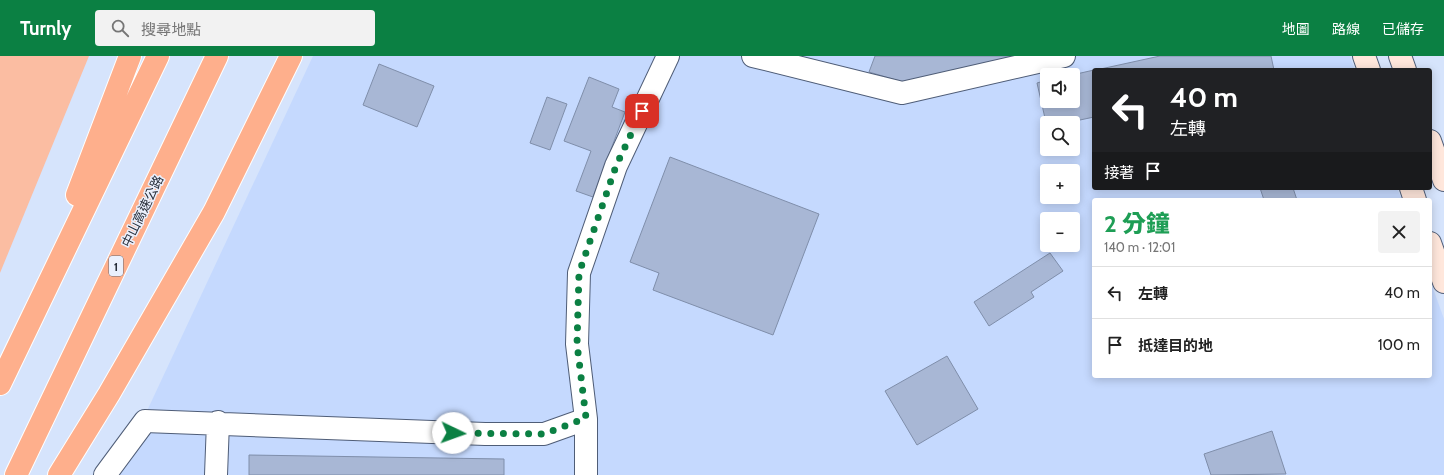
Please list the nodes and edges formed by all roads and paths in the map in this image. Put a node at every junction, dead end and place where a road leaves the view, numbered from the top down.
1 (130, 56) edge
2 (158, 56) edge
3 (216, 56) edge
4 (285, 56) edge
5 (291, 56) edge
6 (668, 56) edge
7 (753, 56) edge
8 (1064, 56) edge
9 (1364, 56) edge
10 (1400, 56) edge
11 (1368, 68) edge
12 (1404, 68) edge
13 (268, 101) junction
14 (1432, 147) edge
15 (1444, 180) edge
16 (1432, 249) edge
17 (1444, 282) edge
18 (21, 340) junction
19 (0, 384) edge
20 (586, 418) junction
21 (218, 422) junction
22 (16, 475) edge
23 (59, 475) edge
24 (105, 475) edge
25 (216, 475) edge
26 (586, 475) edge

1 - 18 highway
2 - 18 highway
3 - 22 highway, 中山高速公路 / 1
4 - 13 highway
5 - 13 highway
6 - 20 street
7 - 8 street
9 - 11 main road
10 - 12 main road
13 - 23 highway
14 - 15 main road
16 - 17 main road
18 - 19 highway
20 - 21 street
20 - 26 street
21 - 24 street
21 - 25 street

